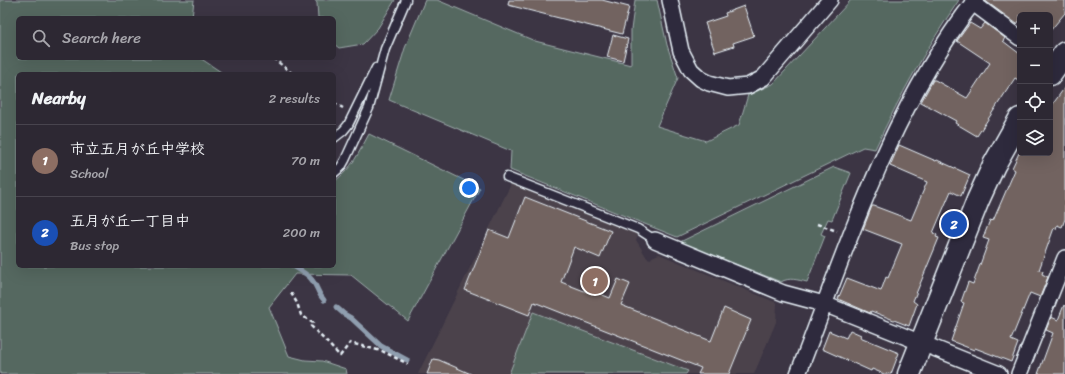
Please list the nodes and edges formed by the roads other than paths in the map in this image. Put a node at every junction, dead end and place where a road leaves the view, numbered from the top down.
1 (406, 0) edge
2 (670, 0) edge
3 (830, 0) edge
4 (974, 1) edge
5 (1017, 36) edge
6 (385, 49) junction
7 (1065, 53) edge
8 (1053, 70) edge
9 (1019, 120) edge
10 (336, 136) edge
11 (336, 171) edge
12 (507, 177) dead end
13 (655, 240) joint
14 (1065, 258) edge
15 (1058, 294) edge
16 (824, 304) junction
17 (921, 343) junction
18 (798, 374) edge
19 (909, 374) edge
20 (999, 374) edge
21 (1019, 374) edge

1 - 6 lane
2 - 3 street
4 - 5 street
4 - 16 street
6 - 10 lane
6 - 11 lane
7 - 8 street
9 - 17 street
12 - 13 lane
13 - 16 street
14 - 15 street
15 - 21 street
16 - 17 street
16 - 18 street
17 - 19 street
17 - 20 street

